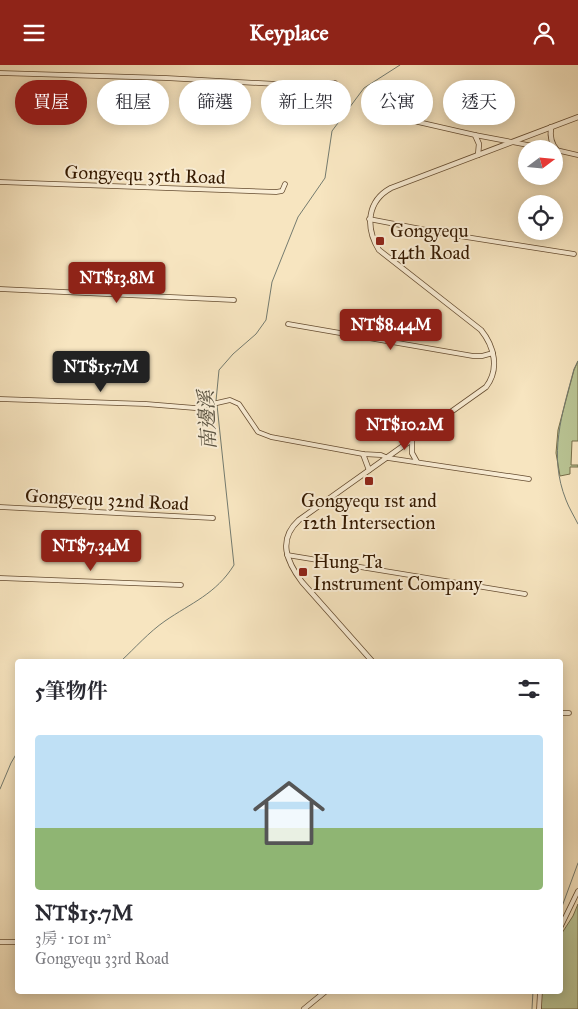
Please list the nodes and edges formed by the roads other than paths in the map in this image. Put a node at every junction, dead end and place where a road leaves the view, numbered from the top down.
1 (0, 73) edge
2 (261, 83) edge
3 (578, 117) edge
4 (431, 125) edge
5 (551, 127) junction
6 (475, 135) junction
7 (551, 140) edge
8 (512, 143) junction
9 (518, 144) edge
10 (563, 152) edge
11 (478, 155) junction
12 (578, 155) edge
13 (0, 182) edge
14 (285, 185) dead end
15 (369, 219) junction
16 (574, 254) dead end
17 (0, 289) edge
18 (234, 300) dead end
19 (288, 324) dead end
20 (492, 353) junction
21 (0, 399) edge
22 (412, 441) junction
23 (363, 454) junction
24 (388, 458) junction
25 (417, 462) junction
26 (369, 470) junction
27 (529, 479) dead end
28 (0, 507) edge
29 (213, 518) dead end
30 (287, 555) junction
31 (0, 577) edge
32 (181, 585) dead end
33 (525, 594) dead end
34 (370, 659) edge
35 (563, 713) edge
36 (569, 713) dead end
37 (578, 891) edge
38 (563, 922) edge
39 (0, 942) edge
40 (15, 942) edge
41 (322, 994) edge
42 (540, 994) edge
43 (304, 1009) edge
44 (539, 1009) edge

1 - 2 street
3 - 5 street
4 - 6 street
5 - 7 street
5 - 8 street
6 - 8 street
6 - 11 street
8 - 9 street
8 - 11 street
10 - 12 street
11 - 15 street
13 - 14 street, Gongyequ 35th Road
15 - 16 street
15 - 20 street
17 - 18 street
19 - 20 street
20 - 22 street
21 - 23 street
22 - 24 street
22 - 25 street
23 - 24 street
23 - 26 street
24 - 25 street
24 - 26 street
25 - 27 street
26 - 30 street
28 - 29 street, Gongyequ 32nd Road
30 - 33 street
30 - 34 street
31 - 32 street
35 - 36 street
37 - 38 street
39 - 40 street
41 - 43 street
42 - 44 street

